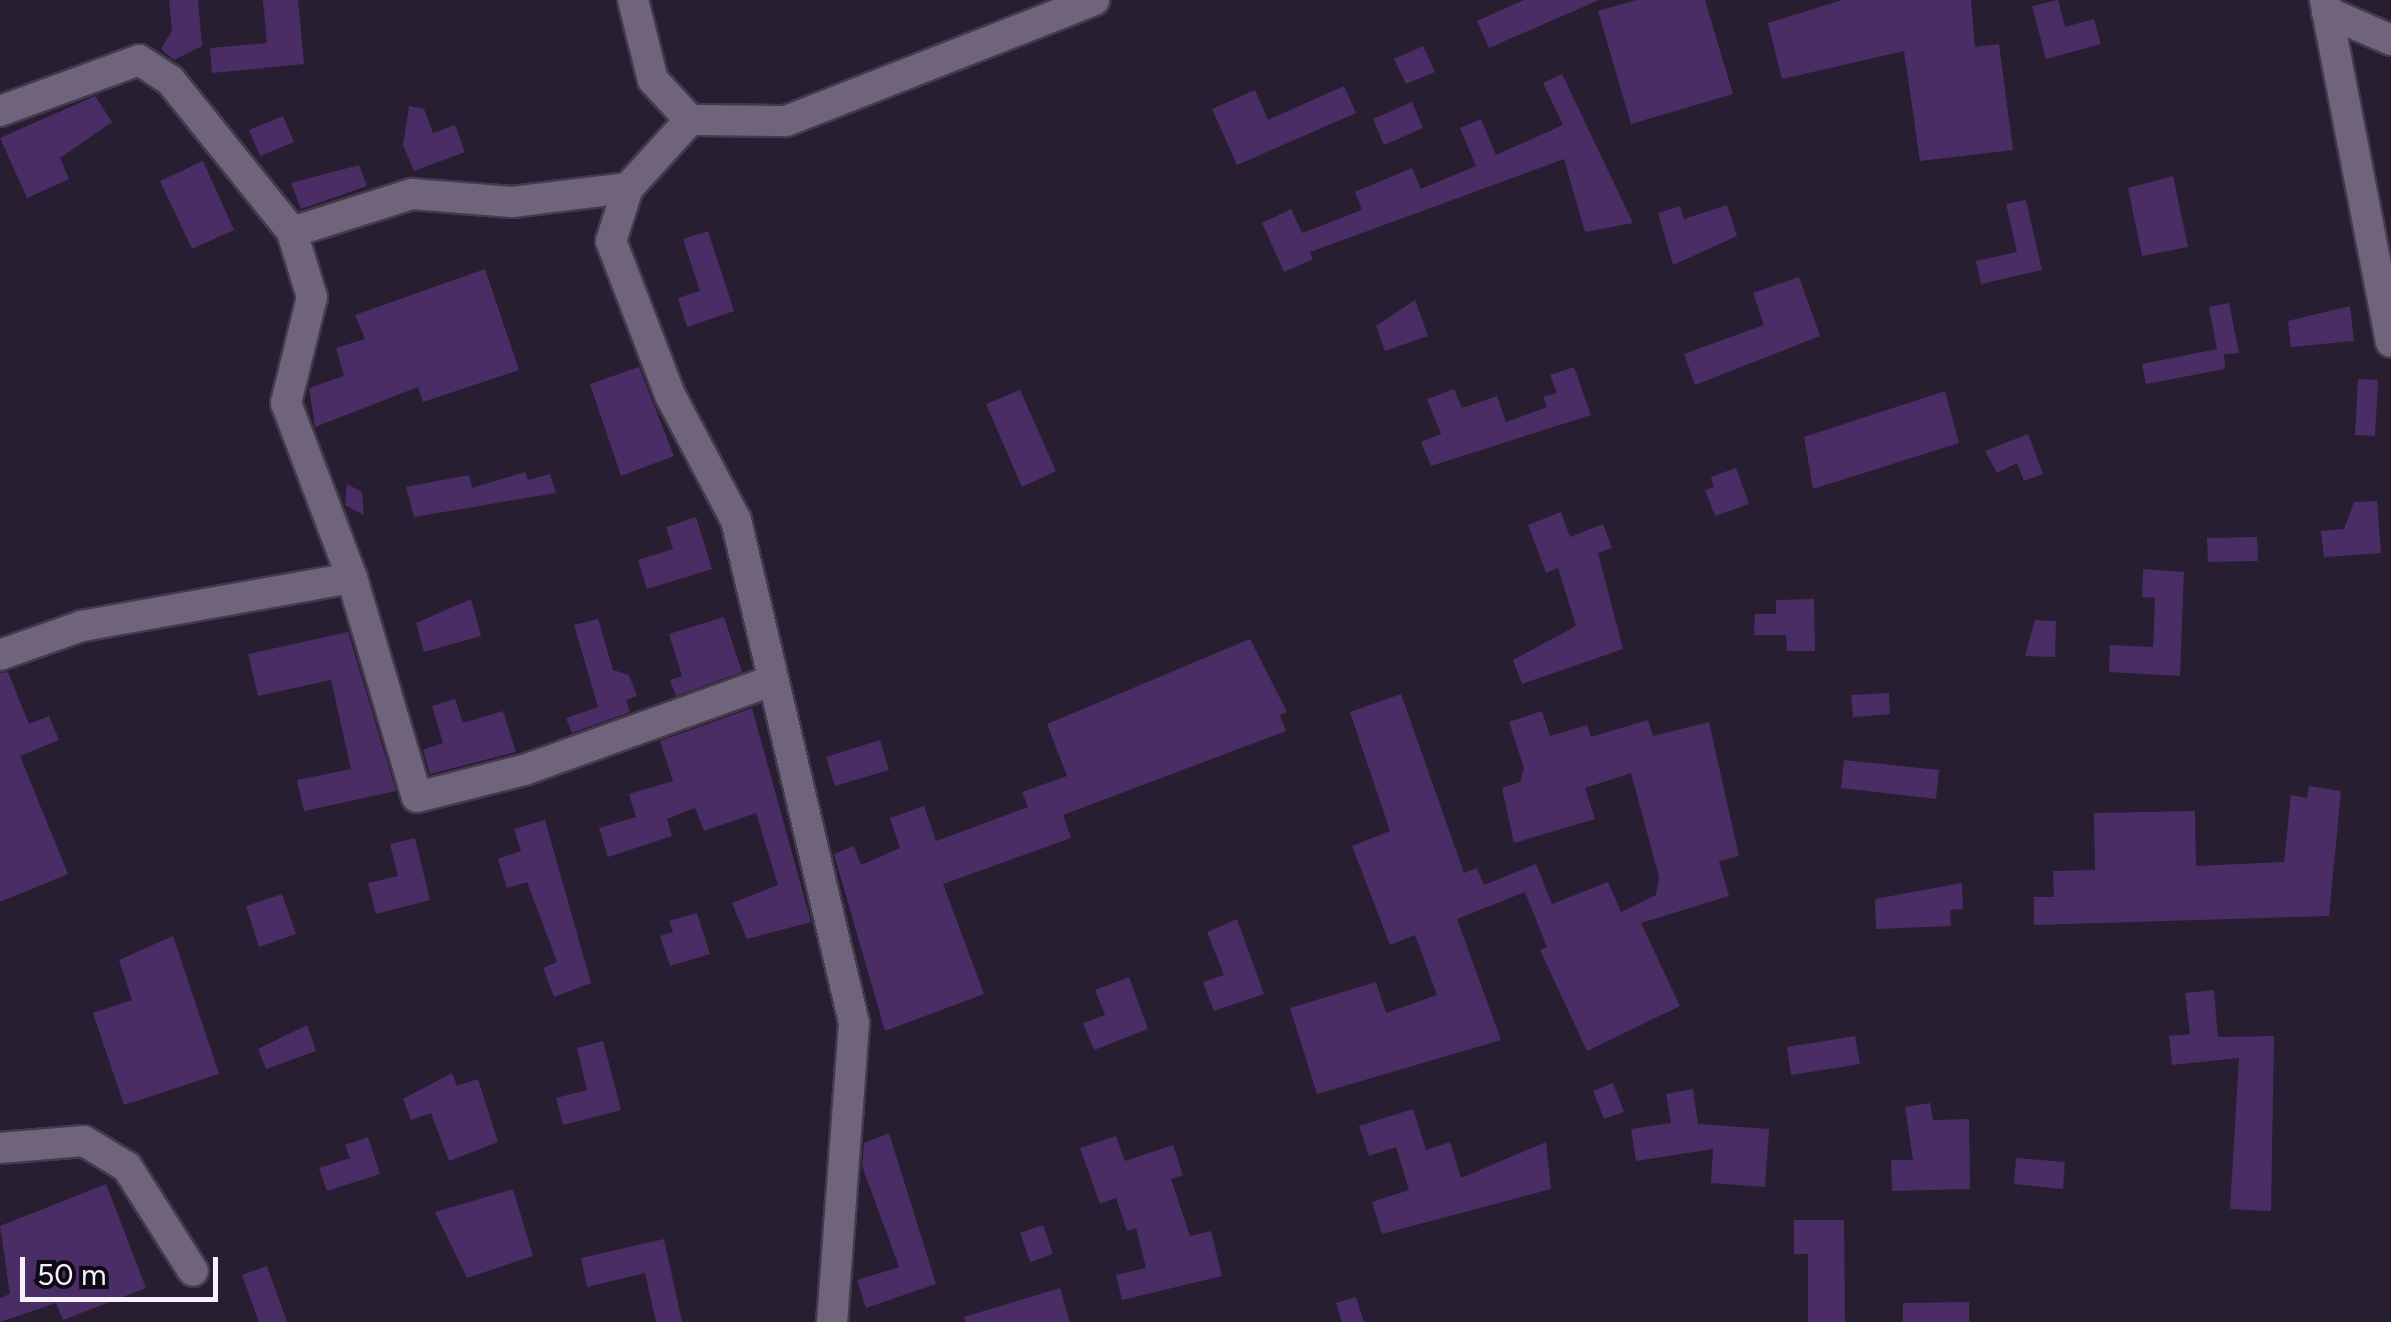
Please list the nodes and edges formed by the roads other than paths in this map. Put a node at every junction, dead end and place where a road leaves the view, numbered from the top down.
1 (633, 0) edge
2 (1094, 0) edge
3 (2326, 6) edge
4 (2391, 40) edge
5 (0, 111) edge
6 (690, 120) junction
7 (628, 188) junction
8 (292, 232) junction
9 (2391, 342) edge
10 (352, 578) junction
11 (0, 655) edge
12 (769, 682) junction
13 (0, 1148) edge
14 (194, 1272) dead end
15 (832, 1322) edge

1 - 6 street
2 - 6 street
3 - 4 street
3 - 9 street
5 - 8 street
6 - 7 street
7 - 8 street
7 - 12 street
8 - 10 street
10 - 11 street
10 - 12 street
12 - 15 street
13 - 14 street

